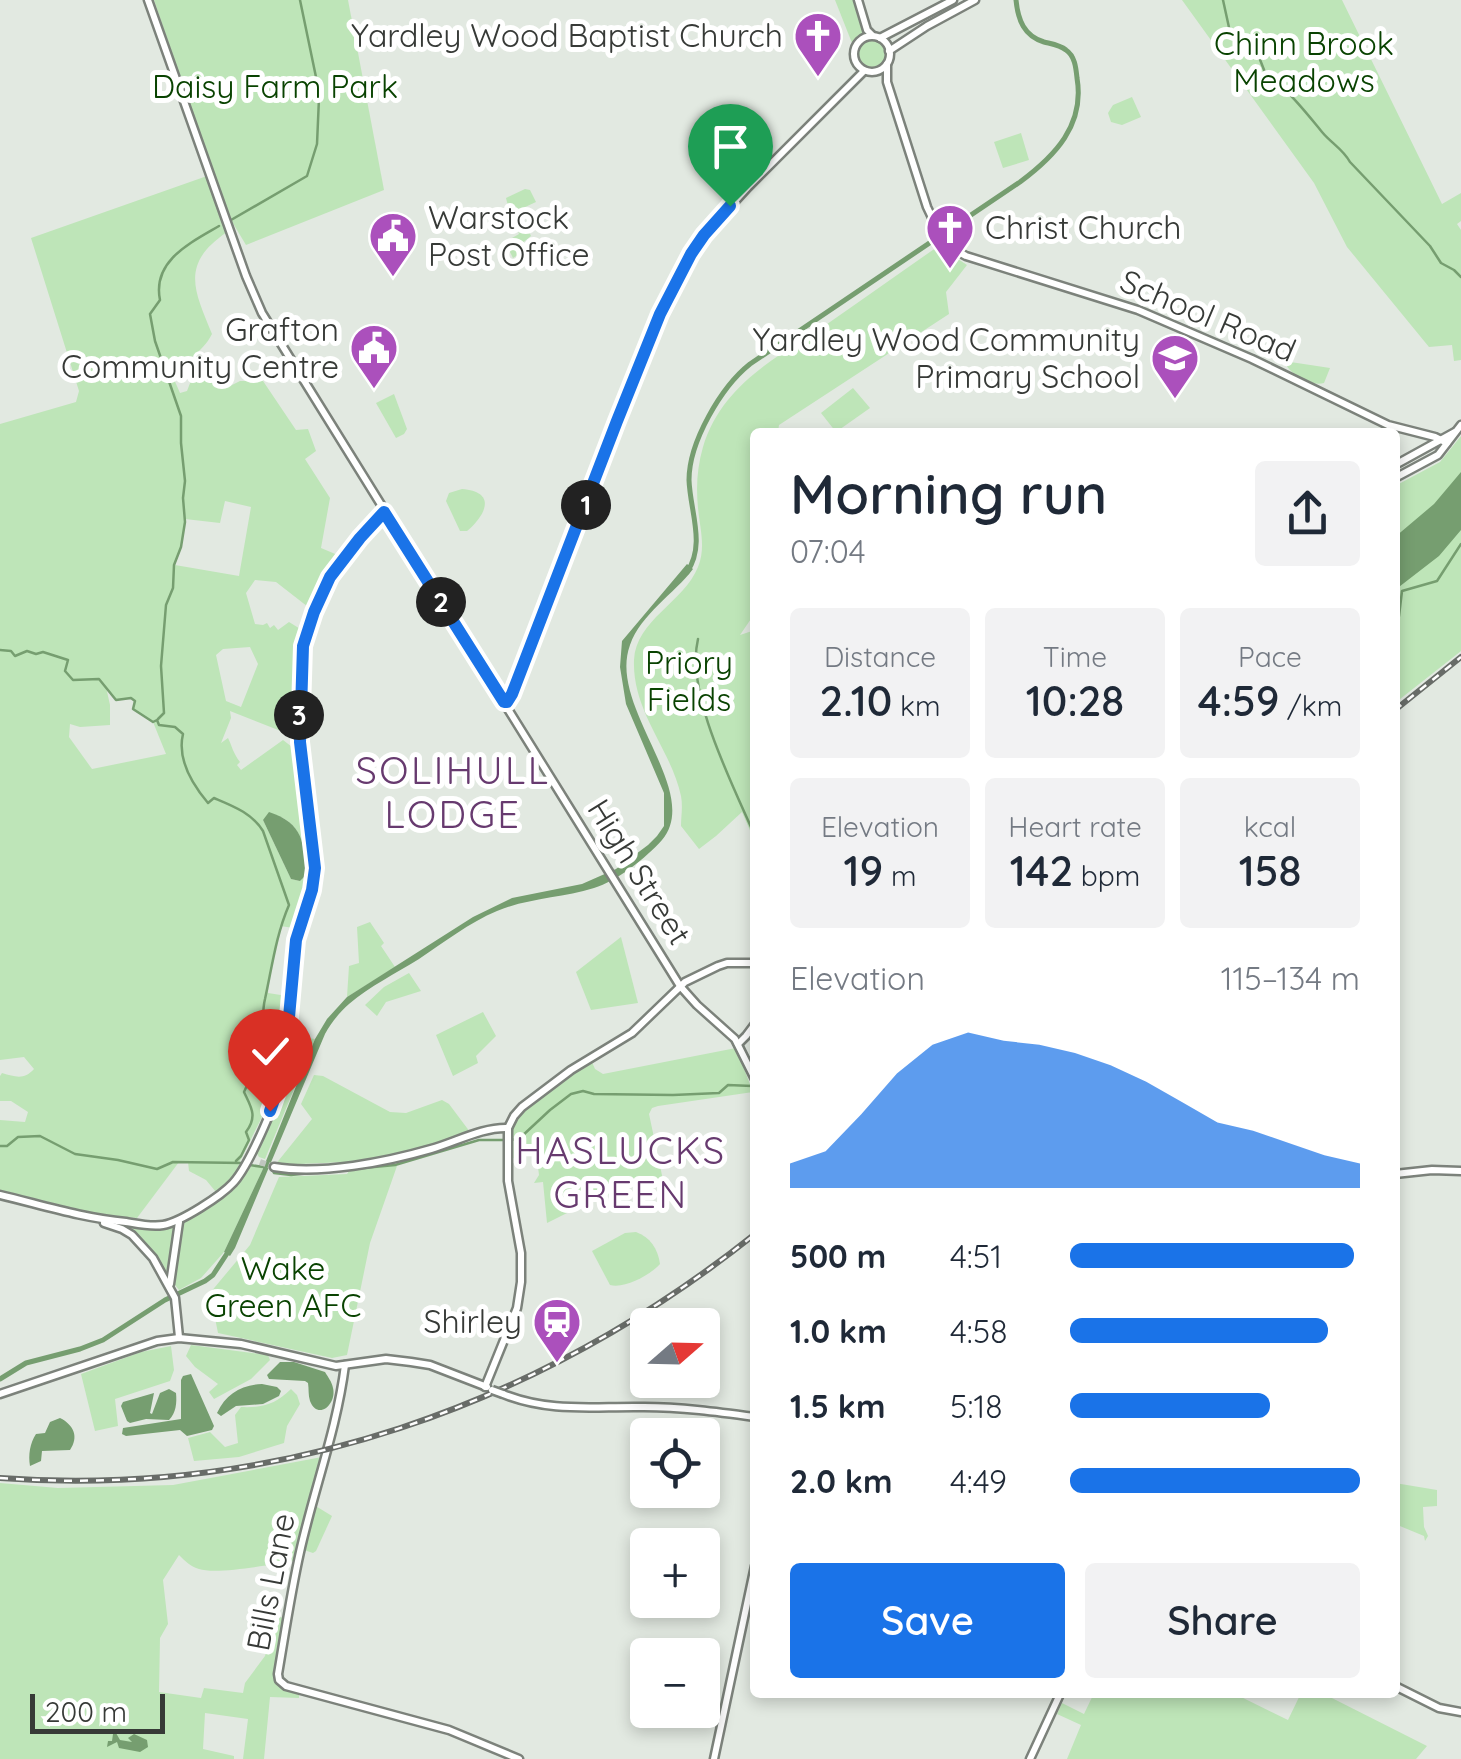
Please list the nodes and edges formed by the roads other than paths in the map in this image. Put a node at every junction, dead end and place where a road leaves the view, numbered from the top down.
1 (148, 0) edge
2 (858, 0) edge
3 (974, 0) edge
4 (949, 2) edge
5 (952, 14) junction
6 (871, 36) junction
7 (890, 51) junction
8 (887, 64) junction
9 (861, 68) junction
10 (875, 72) junction
11 (887, 82) junction
12 (1398, 428) edge
13 (1400, 428) edge
14 (1458, 428) edge
15 (1444, 441) junction
16 (1400, 463) edge
17 (1400, 476) edge
18 (384, 512) junction
19 (504, 702) junction
20 (750, 964) edge
21 (680, 986) junction
22 (750, 1031) edge
23 (738, 1044) junction
24 (750, 1069) edge
25 (508, 1132) junction
26 (274, 1167) tunnel mouth
27 (1461, 1171) edge
28 (1400, 1173) edge
29 (0, 1194) edge
30 (89, 1218) junction
31 (179, 1221) junction
32 (172, 1292) junction
33 (179, 1338) junction
34 (345, 1365) junction
35 (488, 1388) junction
36 (0, 1394) edge
37 (750, 1417) edge
38 (750, 1590) edge
39 (1400, 1688) edge
40 (1057, 1698) edge
41 (1461, 1712) edge
42 (519, 1759) edge
43 (714, 1759) edge
44 (1030, 1759) edge

1 - 18 street, High Street
2 - 6 street
3 - 5 street
4 - 5 street
4 - 6 street
5 - 7 street
6 - 7 street
6 - 9 street
7 - 8 street
8 - 10 street
8 - 11 street, School Road
9 - 10 street
9 - 19 street
10 - 11 street
11 - 12 street, School Road
13 - 15 street, School Road
14 - 15 street
15 - 16 street
15 - 17 street
18 - 19 street, High Street
18 - 31 street
19 - 21 street, High Street
20 - 21 street
21 - 23 street, High Street
21 - 25 street
22 - 23 street
23 - 24 street, High Street
25 - 26 street
25 - 35 street
27 - 28 street
29 - 30 street
30 - 31 street
30 - 32 street
31 - 32 street
32 - 33 street
33 - 34 street
33 - 36 street
34 - 35 street
34 - 42 street, Bills Lane
35 - 37 street, bridge
38 - 43 street
39 - 41 street
40 - 44 street

